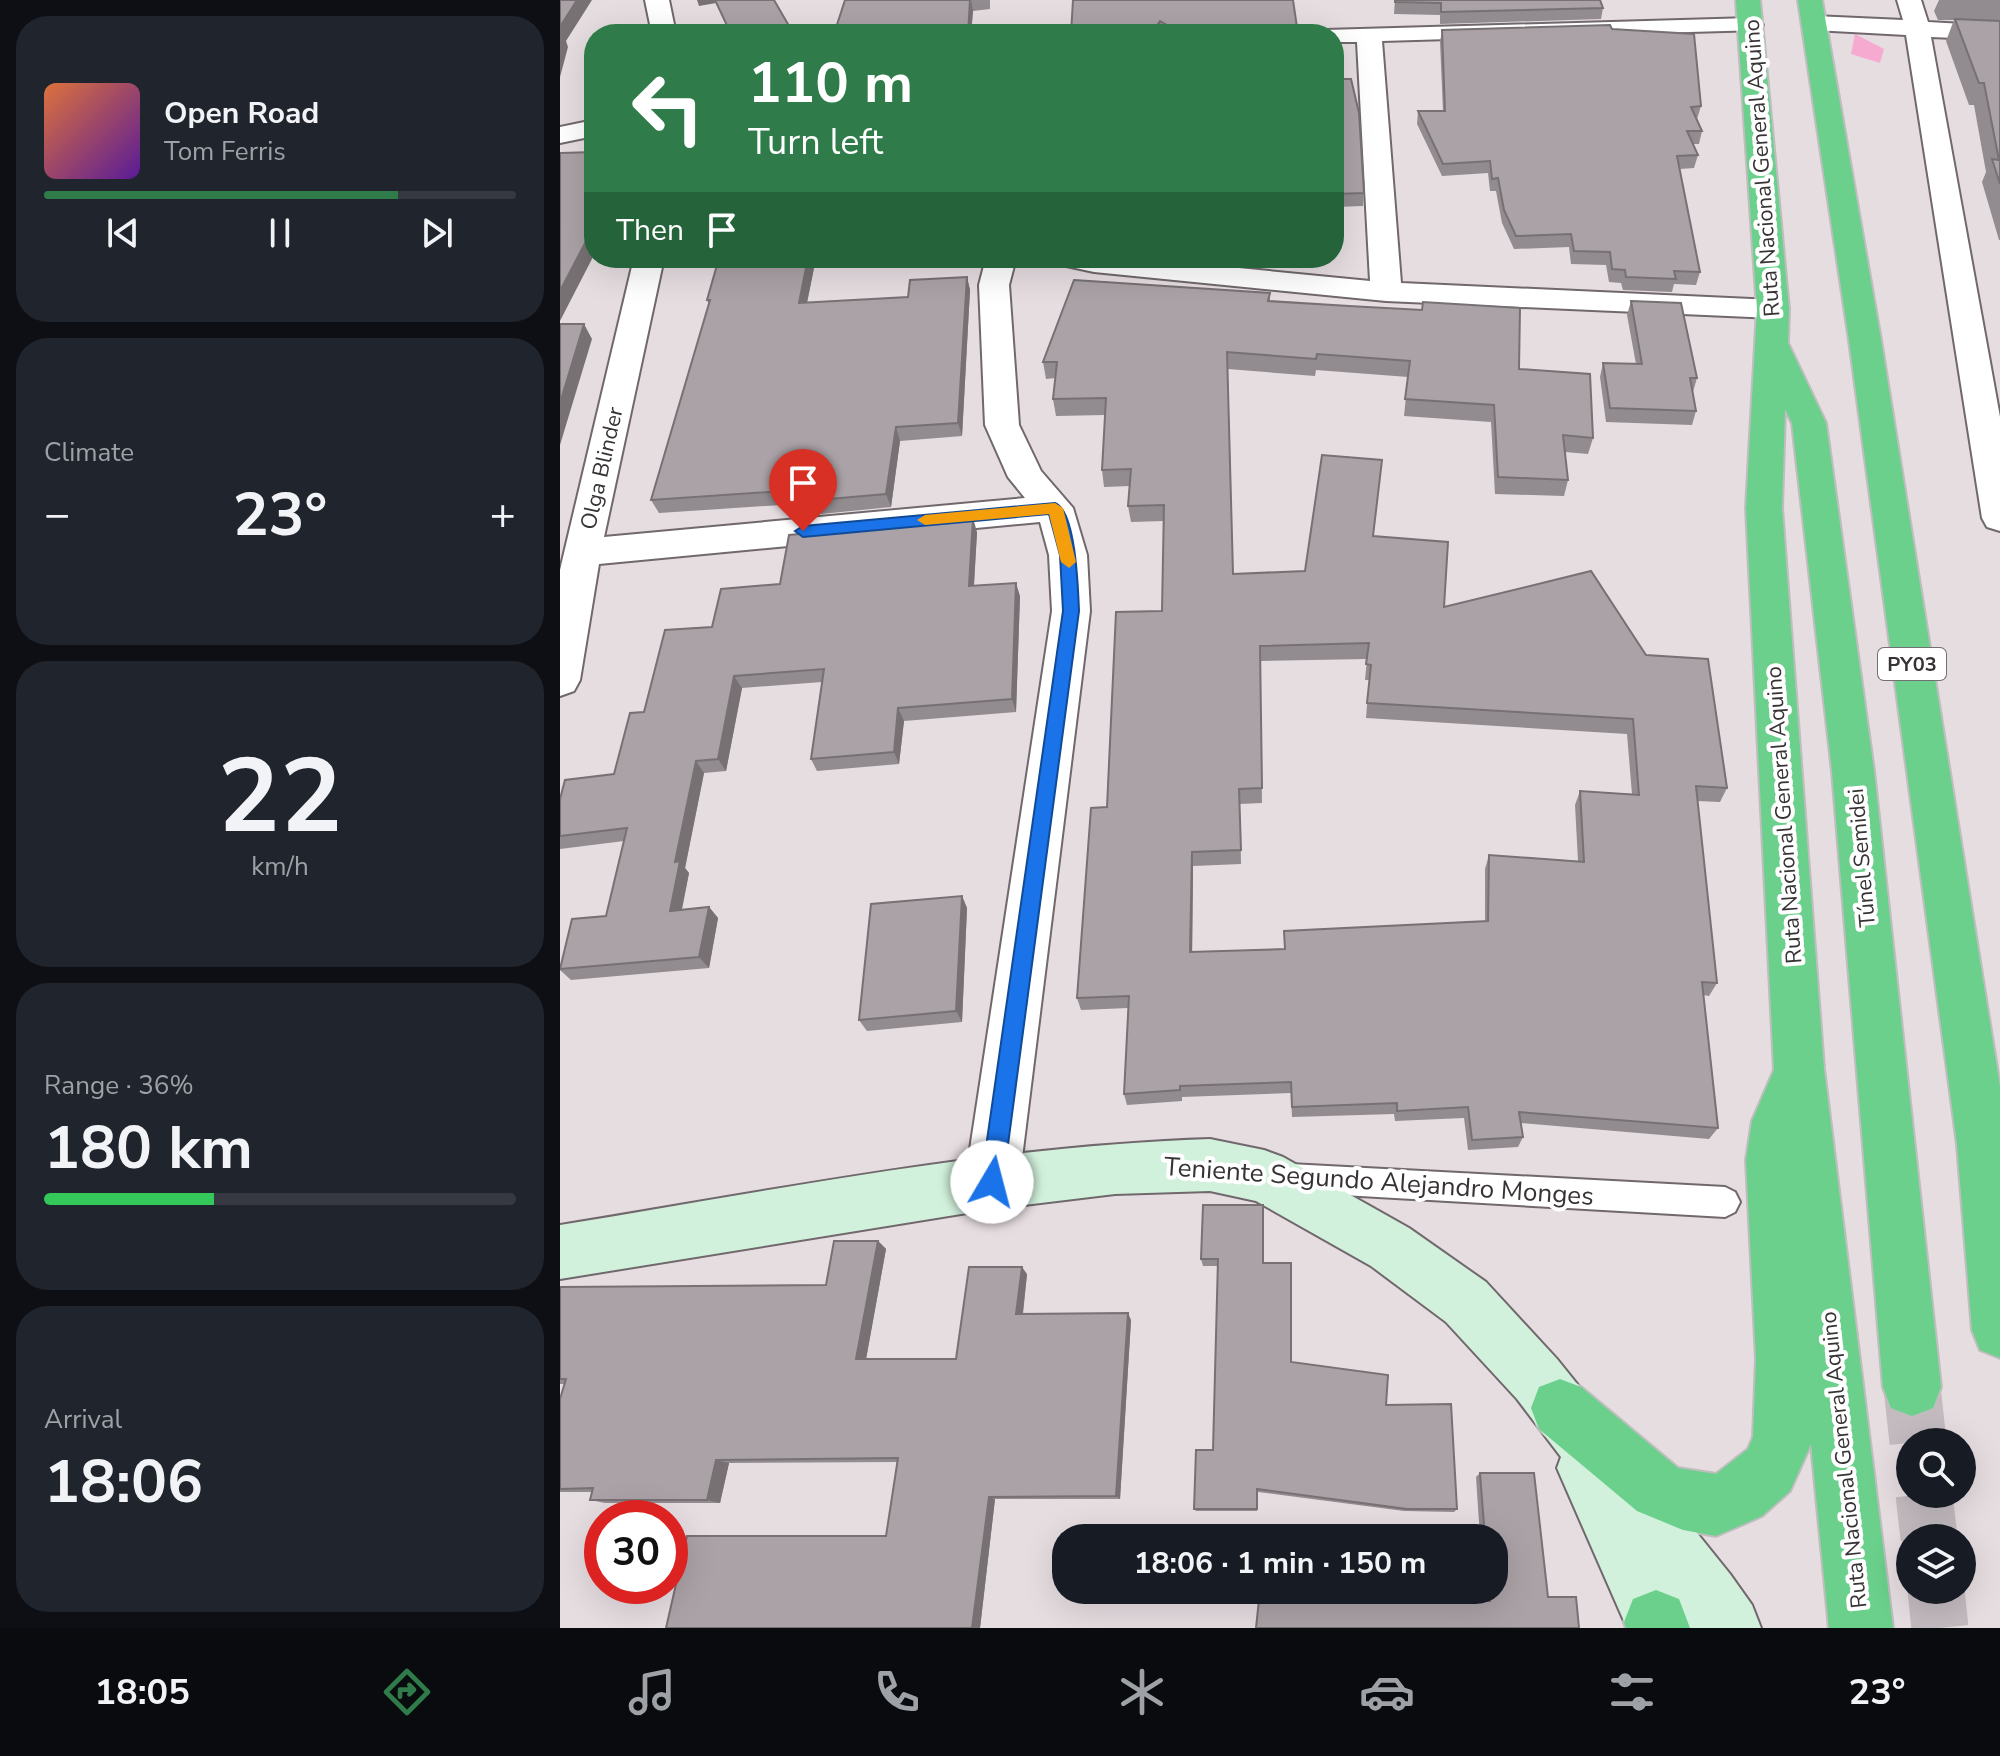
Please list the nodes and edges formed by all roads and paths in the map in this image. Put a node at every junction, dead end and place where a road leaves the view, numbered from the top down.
1 (657, 0) edge
2 (1750, 12) edge
3 (1812, 12) edge
4 (1913, 14) edge
5 (662, 24) edge
6 (1344, 29) edge
7 (2000, 33) edge
8 (1369, 34) junction
9 (584, 130) edge
10 (560, 135) edge
11 (647, 268) edge
12 (998, 268) edge
13 (1144, 268) edge
14 (1386, 292) junction
15 (1772, 324) junction
16 (1055, 508) junction
17 (2000, 518) edge
18 (582, 552) junction
19 (560, 680) edge
20 (1799, 1069) junction
21 (1991, 1145) edge
22 (1264, 1176) junction
23 (992, 1182) junction
24 (1725, 1202) dead end
25 (560, 1252) edge
26 (2000, 1330) edge
27 (1912, 1387) tunnel mouth
28 (1560, 1408) junction
29 (1658, 1626) edge
30 (1729, 1628) edge
31 (1861, 1628) edge

1 - 5 street
2 - 8 street
2 - 15 highway, Ruta Nacional General Aquino
3 - 4 street
3 - 21 highway, PY03
4 - 7 street
4 - 17 street
6 - 8 street
8 - 14 street
9 - 10 street
11 - 18 street, Olga Blinder
12 - 16 street
13 - 14 street
14 - 15 street
15 - 20 highway, Ruta Nacional General Aquino
15 - 27 highway, Túnel Semidei
16 - 18 street
16 - 23 street
18 - 19 street, Olga Blinder
20 - 28 highway
20 - 31 highway, Ruta Nacional General Aquino
21 - 26 highway, PY03
22 - 23 street, Teniente Segundo Alejandro Monges
22 - 24 lane, Teniente Segundo Alejandro Monges
22 - 28 street
23 - 25 street, Teniente Segundo Alejandro Monges
28 - 29 street
28 - 30 street

